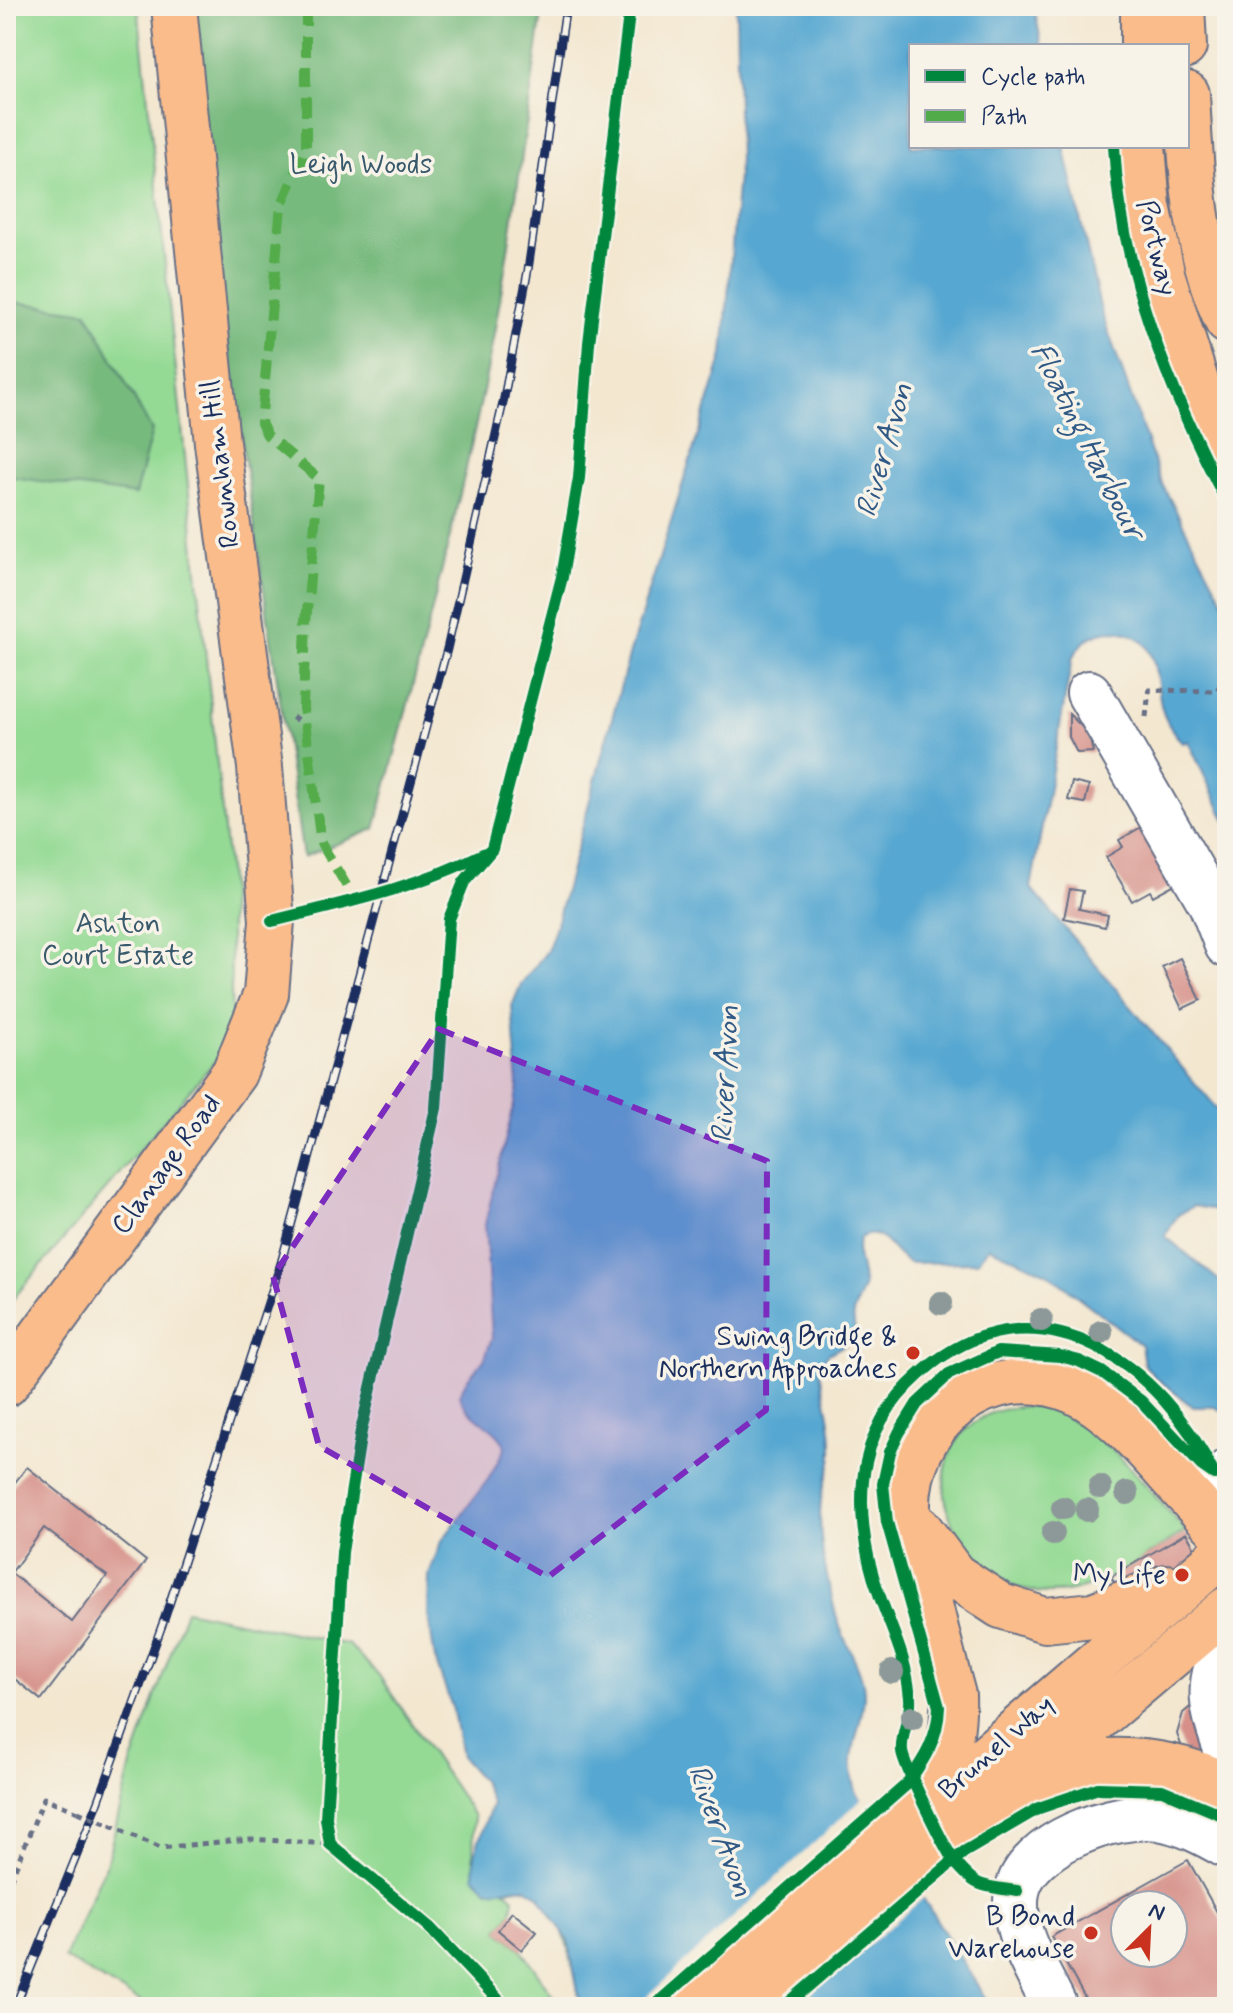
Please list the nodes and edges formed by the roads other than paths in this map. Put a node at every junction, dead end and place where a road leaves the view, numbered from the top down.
1 (174, 6) edge
2 (1143, 6) edge
3 (1182, 6) edge
4 (1143, 44) edge
5 (1184, 44) edge
6 (1189, 124) edge
7 (1143, 148) edge
8 (1227, 321) edge
9 (1184, 342) junction
10 (1227, 412) edge
11 (1227, 457) edge
12 (1089, 693) dead end
13 (272, 921) joint
14 (1227, 945) edge
15 (6, 1384) edge
16 (1215, 1483) edge
17 (908, 1513) junction
18 (1219, 1553) edge
19 (1227, 1609) edge
20 (1227, 1648) edge
21 (1227, 1751) edge
22 (1227, 1786) edge
23 (1011, 1791) junction
24 (908, 1825) junction
25 (1227, 1846) edge
26 (694, 2007) edge
27 (757, 2007) edge
28 (1055, 2007) edge

1 - 13 main road, Rownham Hill
2 - 4 main road
3 - 5 main road
6 - 8 main road
7 - 9 main road
9 - 10 main road
9 - 11 main road
12 - 14 lane
13 - 15 main road, Clanage Road
16 - 17 main road
16 - 18 main road
17 - 18 main road
17 - 24 main road
18 - 24 main road, Brunel Way
19 - 23 main road, Brunel Way
20 - 21 lane
22 - 23 main road
23 - 27 main road, Brunel Way
24 - 26 main road, Brunel Way
25 - 28 lane

